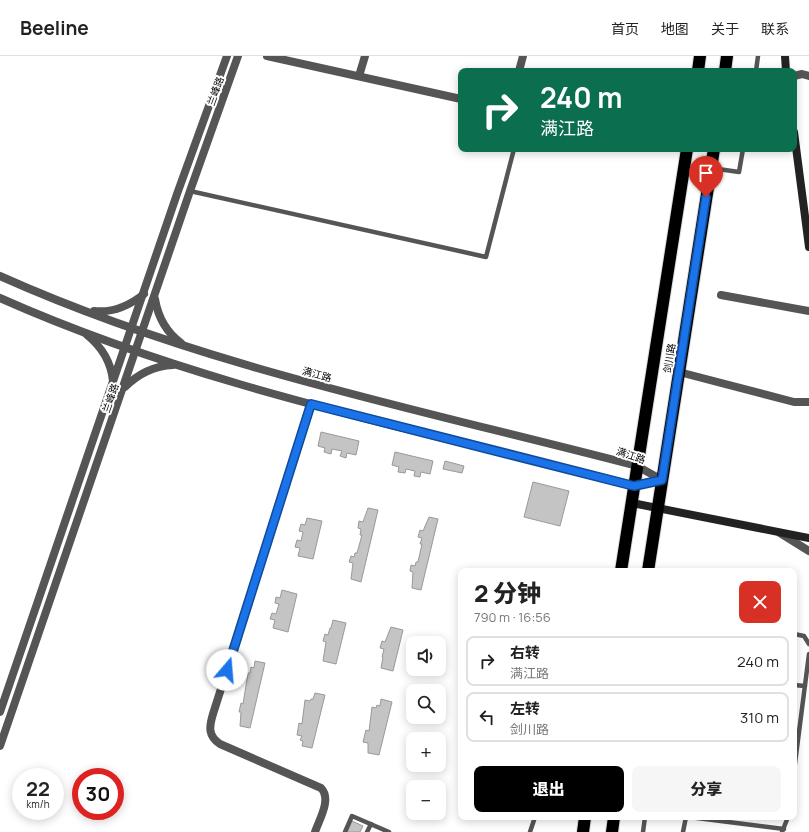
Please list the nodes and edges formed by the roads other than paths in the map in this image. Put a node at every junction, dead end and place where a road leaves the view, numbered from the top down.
1 (226, 56) edge
2 (238, 56) edge
3 (267, 56) edge
4 (365, 56) edge
5 (523, 56) edge
6 (700, 56) edge
7 (728, 56) edge
8 (758, 56) edge
9 (785, 56) edge
10 (520, 68) edge
11 (698, 68) edge
12 (726, 68) edge
13 (756, 68) edge
14 (786, 68) edge
15 (797, 75) edge
16 (359, 76) junction
17 (809, 76) edge
18 (458, 98) edge
19 (797, 151) edge
20 (513, 152) edge
21 (686, 152) edge
22 (714, 152) edge
23 (742, 152) edge
24 (711, 168) junction
25 (190, 191) junction
26 (807, 214) edge
27 (809, 248) edge
28 (0, 276) edge
29 (144, 294) junction
30 (721, 295) dead end
31 (0, 298) edge
32 (154, 298) junction
33 (82, 309) junction
34 (809, 311) edge
35 (73, 327) junction
36 (133, 328) junction
37 (143, 332) junction
38 (184, 346) junction
39 (126, 347) junction
40 (137, 351) junction
41 (176, 364) junction
42 (679, 372) junction
43 (114, 384) junction
44 (124, 388) junction
45 (809, 402) edge
46 (311, 404) junction
47 (637, 466) junction
48 (662, 480) junction
49 (634, 486) junction
50 (632, 503) junction
51 (658, 509) junction
52 (780, 533) junction
53 (809, 538) edge
54 (809, 551) edge
55 (622, 568) edge
56 (648, 568) edge
57 (797, 635) edge
58 (809, 644) edge
59 (809, 654) edge
60 (797, 685) edge
61 (805, 686) junction
62 (0, 712) edge
63 (797, 730) edge
64 (0, 746) edge
65 (534, 820) edge
66 (585, 820) edge
67 (614, 820) edge
68 (645, 820) edge
69 (686, 820) edge
70 (711, 820) edge
71 (787, 820) edge
72 (371, 824) junction
73 (783, 830) edge
74 (315, 832) edge
75 (345, 832) edge
76 (367, 832) edge
77 (389, 832) edge
78 (530, 832) edge
79 (583, 832) edge
80 (612, 832) edge
81 (643, 832) edge
82 (684, 832) edge

1 - 29 street, 兰峰路
2 - 25 street, 兰峰路
3 - 16 street
4 - 16 street
5 - 10 street
6 - 11 highway
7 - 12 highway
8 - 13 lane
9 - 14 street
15 - 17 street
16 - 18 street
19 - 26 street
20 - 25 lane
21 - 47 highway, 剑川路
22 - 24 highway, 剑川路
23 - 24 lane
24 - 42 highway, 剑川路
25 - 32 street, 兰峰路
26 - 27 street
28 - 33 street, 满江路
29 - 33 street
29 - 36 street, 兰峰路
30 - 34 street
31 - 35 street
32 - 37 street, 兰峰路
32 - 38 street
33 - 36 street, 满江路
35 - 39 street
35 - 43 street
36 - 37 street, 满江路
36 - 39 street, 兰峰路
37 - 38 street, 满江路
37 - 40 street, 兰峰路
38 - 47 street, 满江路
39 - 40 street
39 - 43 street, 兰峰路
40 - 41 street
40 - 44 street, 兰峰路
41 - 44 street
41 - 46 street
42 - 45 street
42 - 48 highway, 剑川路
43 - 62 street, 兰峰路
44 - 64 street, 兰峰路
46 - 49 street
46 - 74 street
47 - 48 street, 满江路
47 - 49 highway, 剑川路
48 - 49 street
48 - 51 highway, 剑川路
49 - 50 highway, 剑川路
50 - 51 street
50 - 55 highway, 剑川路
51 - 52 street
51 - 56 highway, 剑川路
52 - 53 street
52 - 54 street
57 - 58 lane
59 - 61 lane
60 - 61 lane
61 - 63 lane
65 - 78 lane
66 - 79 highway
67 - 80 highway
68 - 81 lane
69 - 82 lane
70 - 73 lane
71 - 73 lane
72 - 75 lane
72 - 76 lane
72 - 77 lane

